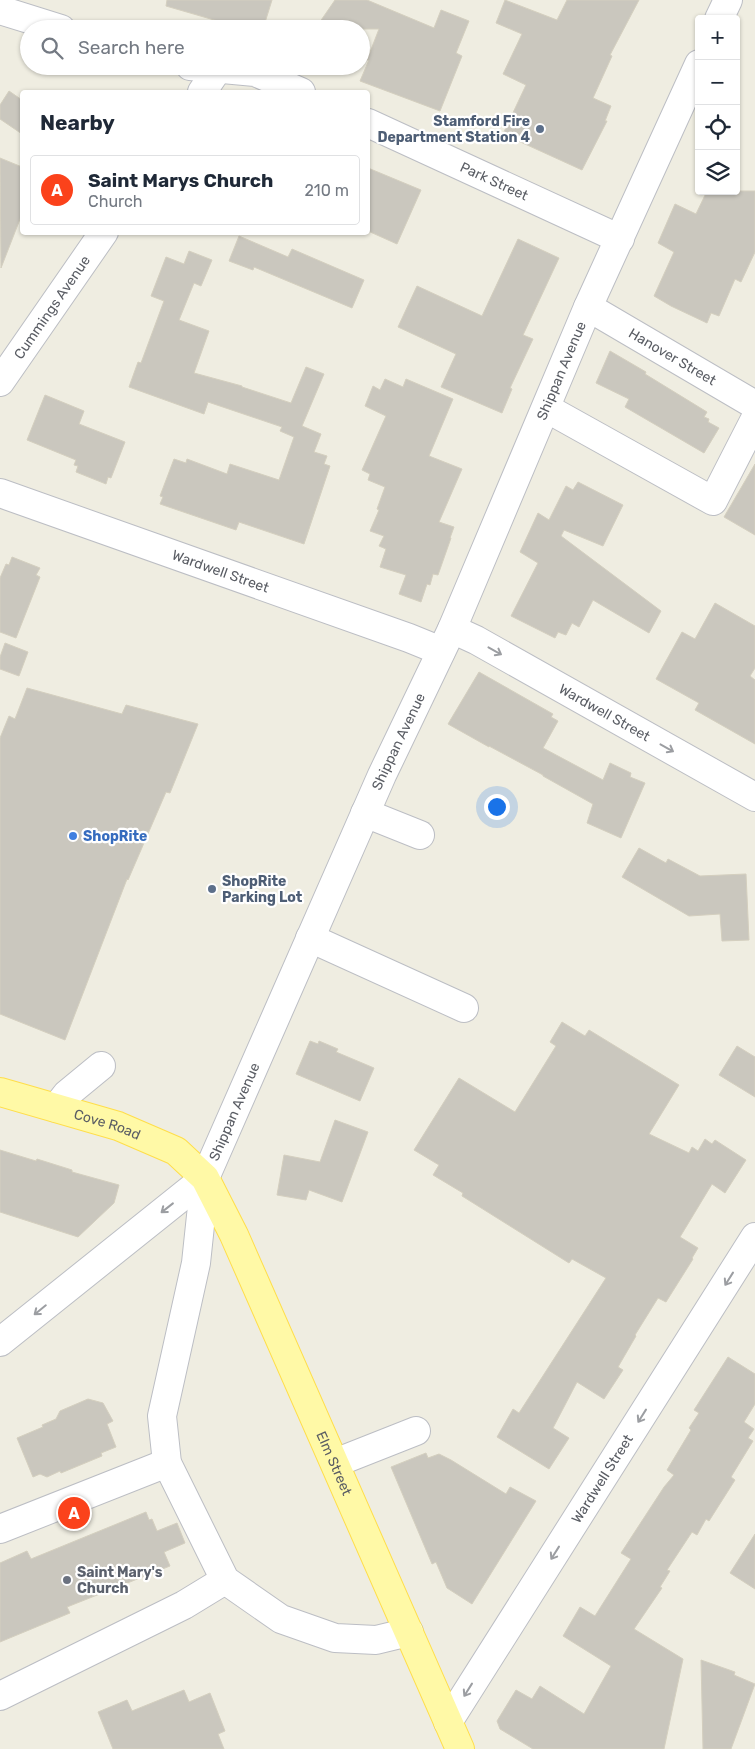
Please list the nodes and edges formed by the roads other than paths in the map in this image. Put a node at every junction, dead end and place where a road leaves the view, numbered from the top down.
1 (728, 0) edge
2 (0, 10) edge
3 (721, 15) edge
4 (32, 20) edge
5 (695, 73) edge
6 (214, 75) edge
7 (262, 75) edge
8 (203, 90) edge
9 (296, 90) edge
10 (370, 124) edge
11 (102, 235) edge
12 (620, 239) junction
13 (588, 307) junction
14 (0, 382) edge
15 (755, 405) edge
16 (546, 408) junction
17 (755, 419) edge
18 (0, 493) edge
19 (446, 640) junction
20 (755, 797) edge
21 (365, 813) junction
22 (420, 835) dead end
23 (310, 938) junction
24 (464, 1008) dead end
25 (101, 1066) dead end
26 (0, 1092) edge
27 (56, 1108) junction
28 (205, 1178) junction
29 (755, 1237) edge
30 (0, 1342) edge
31 (416, 1431) dead end
32 (167, 1463) junction
33 (335, 1463) junction
34 (0, 1529) edge
35 (225, 1580) junction
36 (409, 1632) junction
37 (0, 1696) edge
38 (448, 1722) junction
39 (460, 1749) edge

1 - 3 street
2 - 4 street
5 - 12 street, Shippan Avenue
6 - 8 street
7 - 9 street
10 - 12 street, Park Street
11 - 14 street, Cummings Avenue
12 - 13 street, Shippan Avenue
13 - 15 street, Hanover Street
13 - 16 street, Shippan Avenue
16 - 17 street
16 - 19 street, Shippan Avenue
18 - 19 street, Wardwell Street
19 -> 20 street, Wardwell Street
19 - 21 street, Shippan Avenue
21 - 22 street
21 - 23 street, Shippan Avenue
23 - 24 street
23 - 28 street, Shippan Avenue
25 - 27 street
26 - 27 main road, Cove Road
27 - 28 main road, Cove Road
28 -> 30 street, Shippan Avenue
28 - 32 street
28 - 33 main road, Elm Street
29 -> 38 street, Wardwell Street
31 - 33 street
32 - 34 street
32 - 35 street
33 - 36 main road, Elm Street
35 - 36 street
35 - 37 street
36 - 38 main road, Elm Street
38 - 39 main road, Elm Street

